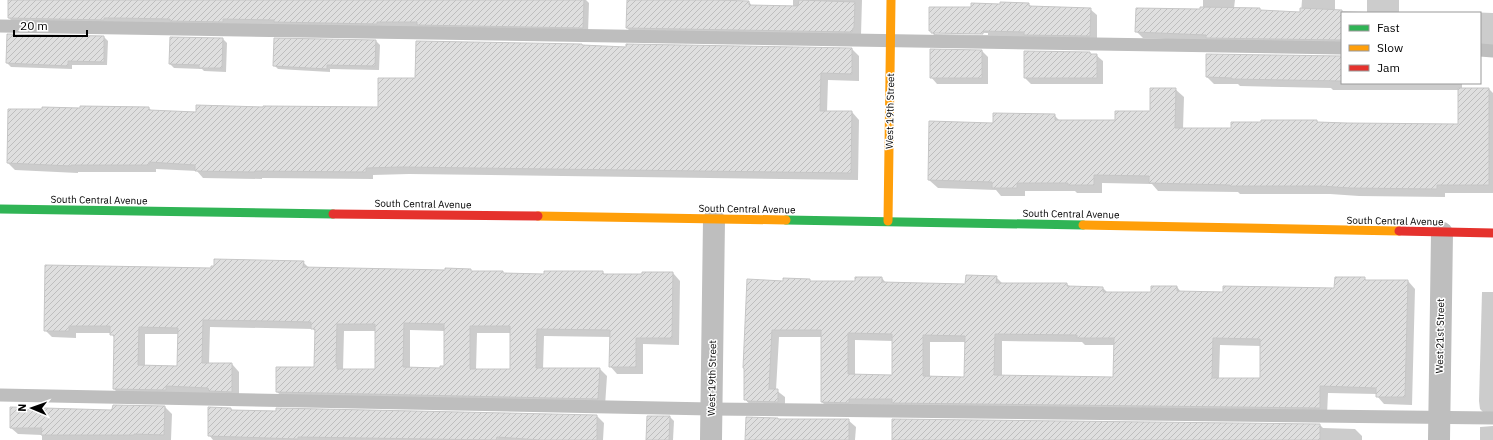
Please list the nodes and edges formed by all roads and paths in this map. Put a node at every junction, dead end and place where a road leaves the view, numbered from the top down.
1 (891, 0) edge
2 (0, 26) edge
3 (891, 41) junction
4 (1341, 48) edge
5 (1481, 50) edge
6 (1493, 51) edge
7 (0, 210) edge
8 (714, 220) junction
9 (888, 221) junction
10 (1442, 233) junction
11 (1493, 233) edge
12 (0, 395) edge
13 (711, 408) junction
14 (1439, 418) junction
15 (1493, 418) edge
16 (711, 440) edge
17 (1439, 440) edge

1 - 3 main road, West 19th Street
2 - 3 lane
3 - 4 lane
3 - 9 main road, West 19th Street
5 - 6 lane
7 - 8 main road, South Central Avenue
8 - 9 main road, South Central Avenue
8 - 13 street, West 19th Street
9 - 10 main road, South Central Avenue
10 - 11 main road, South Central Avenue
10 - 14 street, West 21st Street
12 - 13 lane
13 - 14 lane
13 - 16 street, West 19th Street
14 - 15 lane
14 - 17 street, West 21st Street

